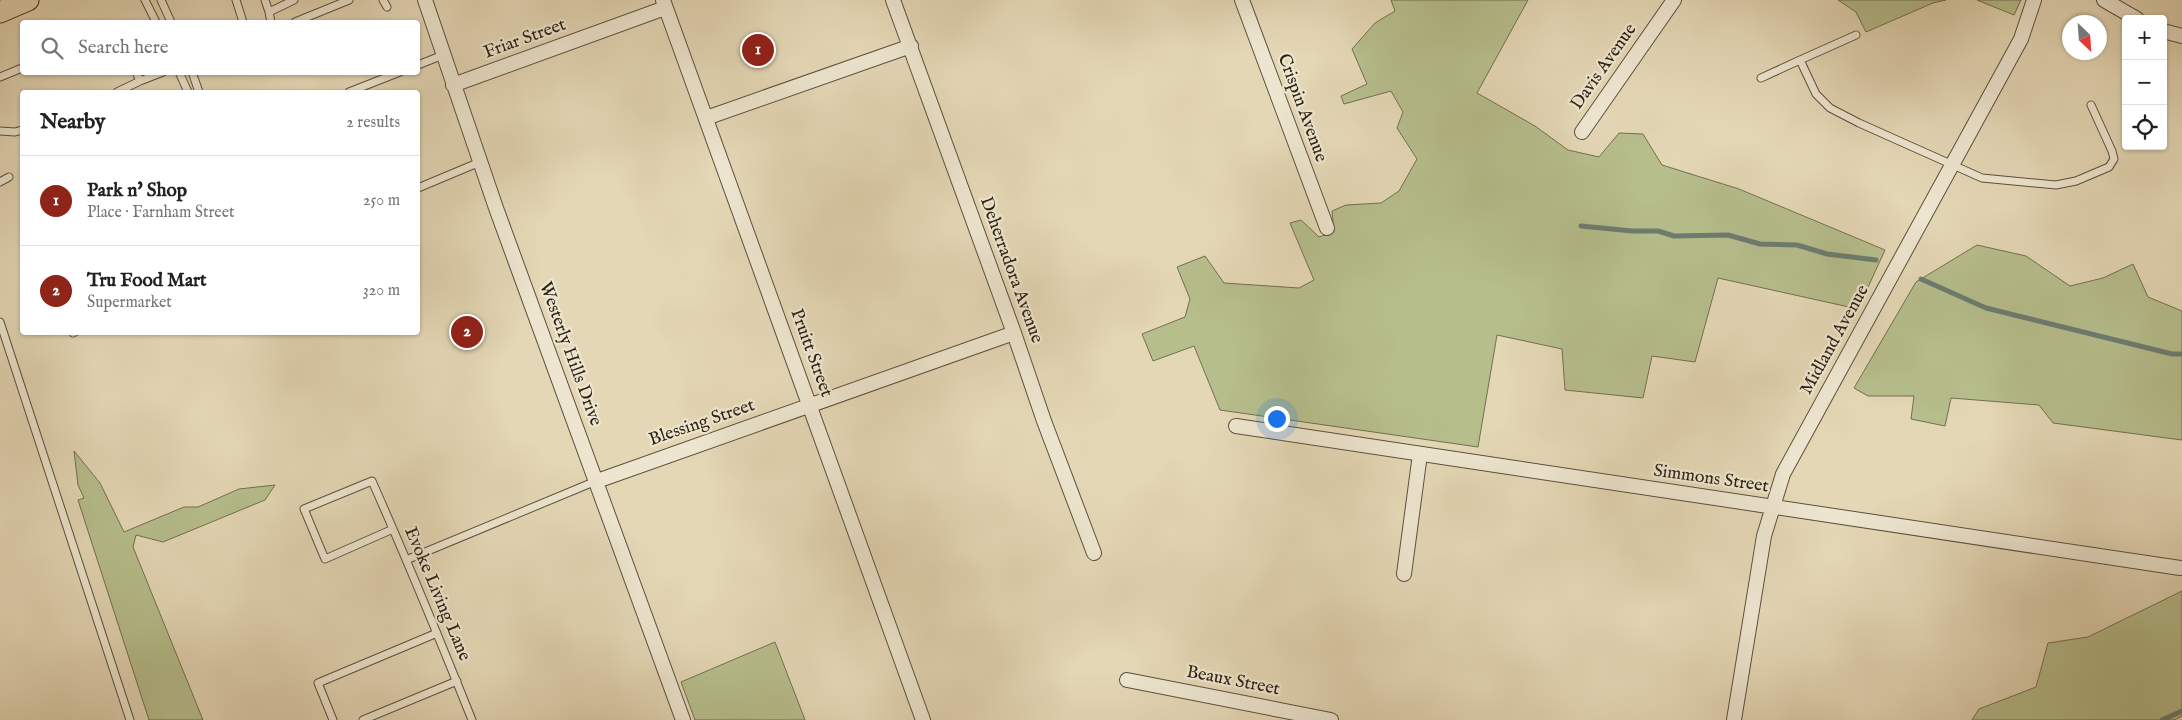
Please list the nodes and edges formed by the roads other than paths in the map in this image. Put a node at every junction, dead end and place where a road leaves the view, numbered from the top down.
1 (28, 0) edge
2 (145, 0) edge
3 (161, 0) edge
4 (236, 0) edge
5 (265, 0) edge
6 (294, 0) edge
7 (349, 0) edge
8 (425, 0) edge
9 (893, 0) edge
10 (1242, 0) edge
11 (1674, 0) edge
12 (2034, 0) edge
13 (2104, 0) edge
14 (664, 4) edge
15 (0, 12) edge
16 (269, 12) junction
17 (2130, 15) edge
18 (155, 20) edge
19 (170, 20) edge
20 (242, 20) edge
21 (271, 20) edge
22 (300, 20) edge
23 (2167, 32) edge
24 (1856, 35) dead end
25 (2182, 36) edge
26 (911, 46) junction
27 (443, 55) junction
28 (1800, 60) junction
29 (420, 64) edge
30 (20, 69) edge
31 (137, 75) edge
32 (155, 75) edge
33 (180, 75) edge
34 (193, 75) edge
35 (392, 75) edge
36 (0, 77) edge
37 (1761, 78) dead end
38 (140, 81) junction
39 (453, 85) junction
40 (121, 90) edge
41 (187, 90) edge
42 (198, 90) edge
43 (354, 90) edge
44 (2091, 105) dead end
45 (706, 118) junction
46 (0, 131) edge
47 (20, 131) edge
48 (1582, 132) dead end
49 (480, 162) junction
50 (1952, 166) junction
51 (10, 177) dead end
52 (0, 182) edge
53 (420, 187) edge
54 (1327, 228) dead end
55 (0, 322) edge
56 (1014, 333) junction
57 (4, 347) edge
58 (810, 405) junction
59 (1236, 426) dead end
60 (1420, 454) junction
61 (597, 480) junction
62 (1772, 506) junction
63 (393, 529) junction
64 (1094, 553) dead end
65 (406, 560) junction
66 (2180, 568) dead end
67 (1404, 574) dead end
68 (437, 633) junction
69 (1127, 680) dead end
70 (457, 681) junction
71 (130, 720) edge
72 (334, 720) edge
73 (363, 720) edge
74 (472, 720) edge
75 (683, 720) edge
76 (923, 720) edge
77 (1331, 720) edge
78 (1734, 720) edge

1 - 15 main road
2 - 18 lane
3 - 19 lane
4 - 20 lane
5 - 16 lane
6 - 16 lane
7 - 22 lane
8 - 27 street, Westerly Hills Drive
9 - 26 street, Deherradora Avenue
10 - 54 street, Crispin Avenue
11 - 48 street, Davis Avenue
12 - 50 street, Midland Avenue
13 - 17 street
14 - 39 street, Friar Street
14 - 45 street, Pruitt Street
16 - 21 lane
23 - 25 street
24 - 28 lane
26 - 45 street
26 - 56 street, Deherradora Avenue
27 - 29 lane
27 - 39 street, Westerly Hills Drive
28 - 37 lane
28 - 50 lane
30 - 36 lane
31 - 38 lane
32 - 38 lane
33 - 41 lane
34 - 42 lane
35 - 43 lane
38 - 40 lane
39 - 49 street, Westerly Hills Drive
44 - 50 lane
45 - 58 street, Pruitt Street
46 - 47 lane
49 - 53 lane
49 - 61 street, Westerly Hills Drive
50 - 62 street, Midland Avenue
51 - 52 lane
55 - 57 lane
56 - 58 street, Blessing Street
56 - 64 street, Deherradora Avenue
57 - 71 lane
58 - 61 street, Blessing Street
58 - 76 street, Pruitt Street
59 - 60 street, Simmons Street
60 - 62 street, Simmons Street
60 - 67 street
61 - 65 lane, Blessing Street
61 - 75 street, Westerly Hills Drive
62 - 66 street, Simmons Street
62 - 78 street, Midland Avenue
63 - 63 lane, Evoke Living Lane
63 - 65 lane, Evoke Living Lane
65 - 68 lane, Evoke Living Lane
68 - 70 lane, Evoke Living Lane
68 - 72 lane
69 - 77 street, Beaux Street
70 - 73 lane
70 - 74 lane, Evoke Living Lane

